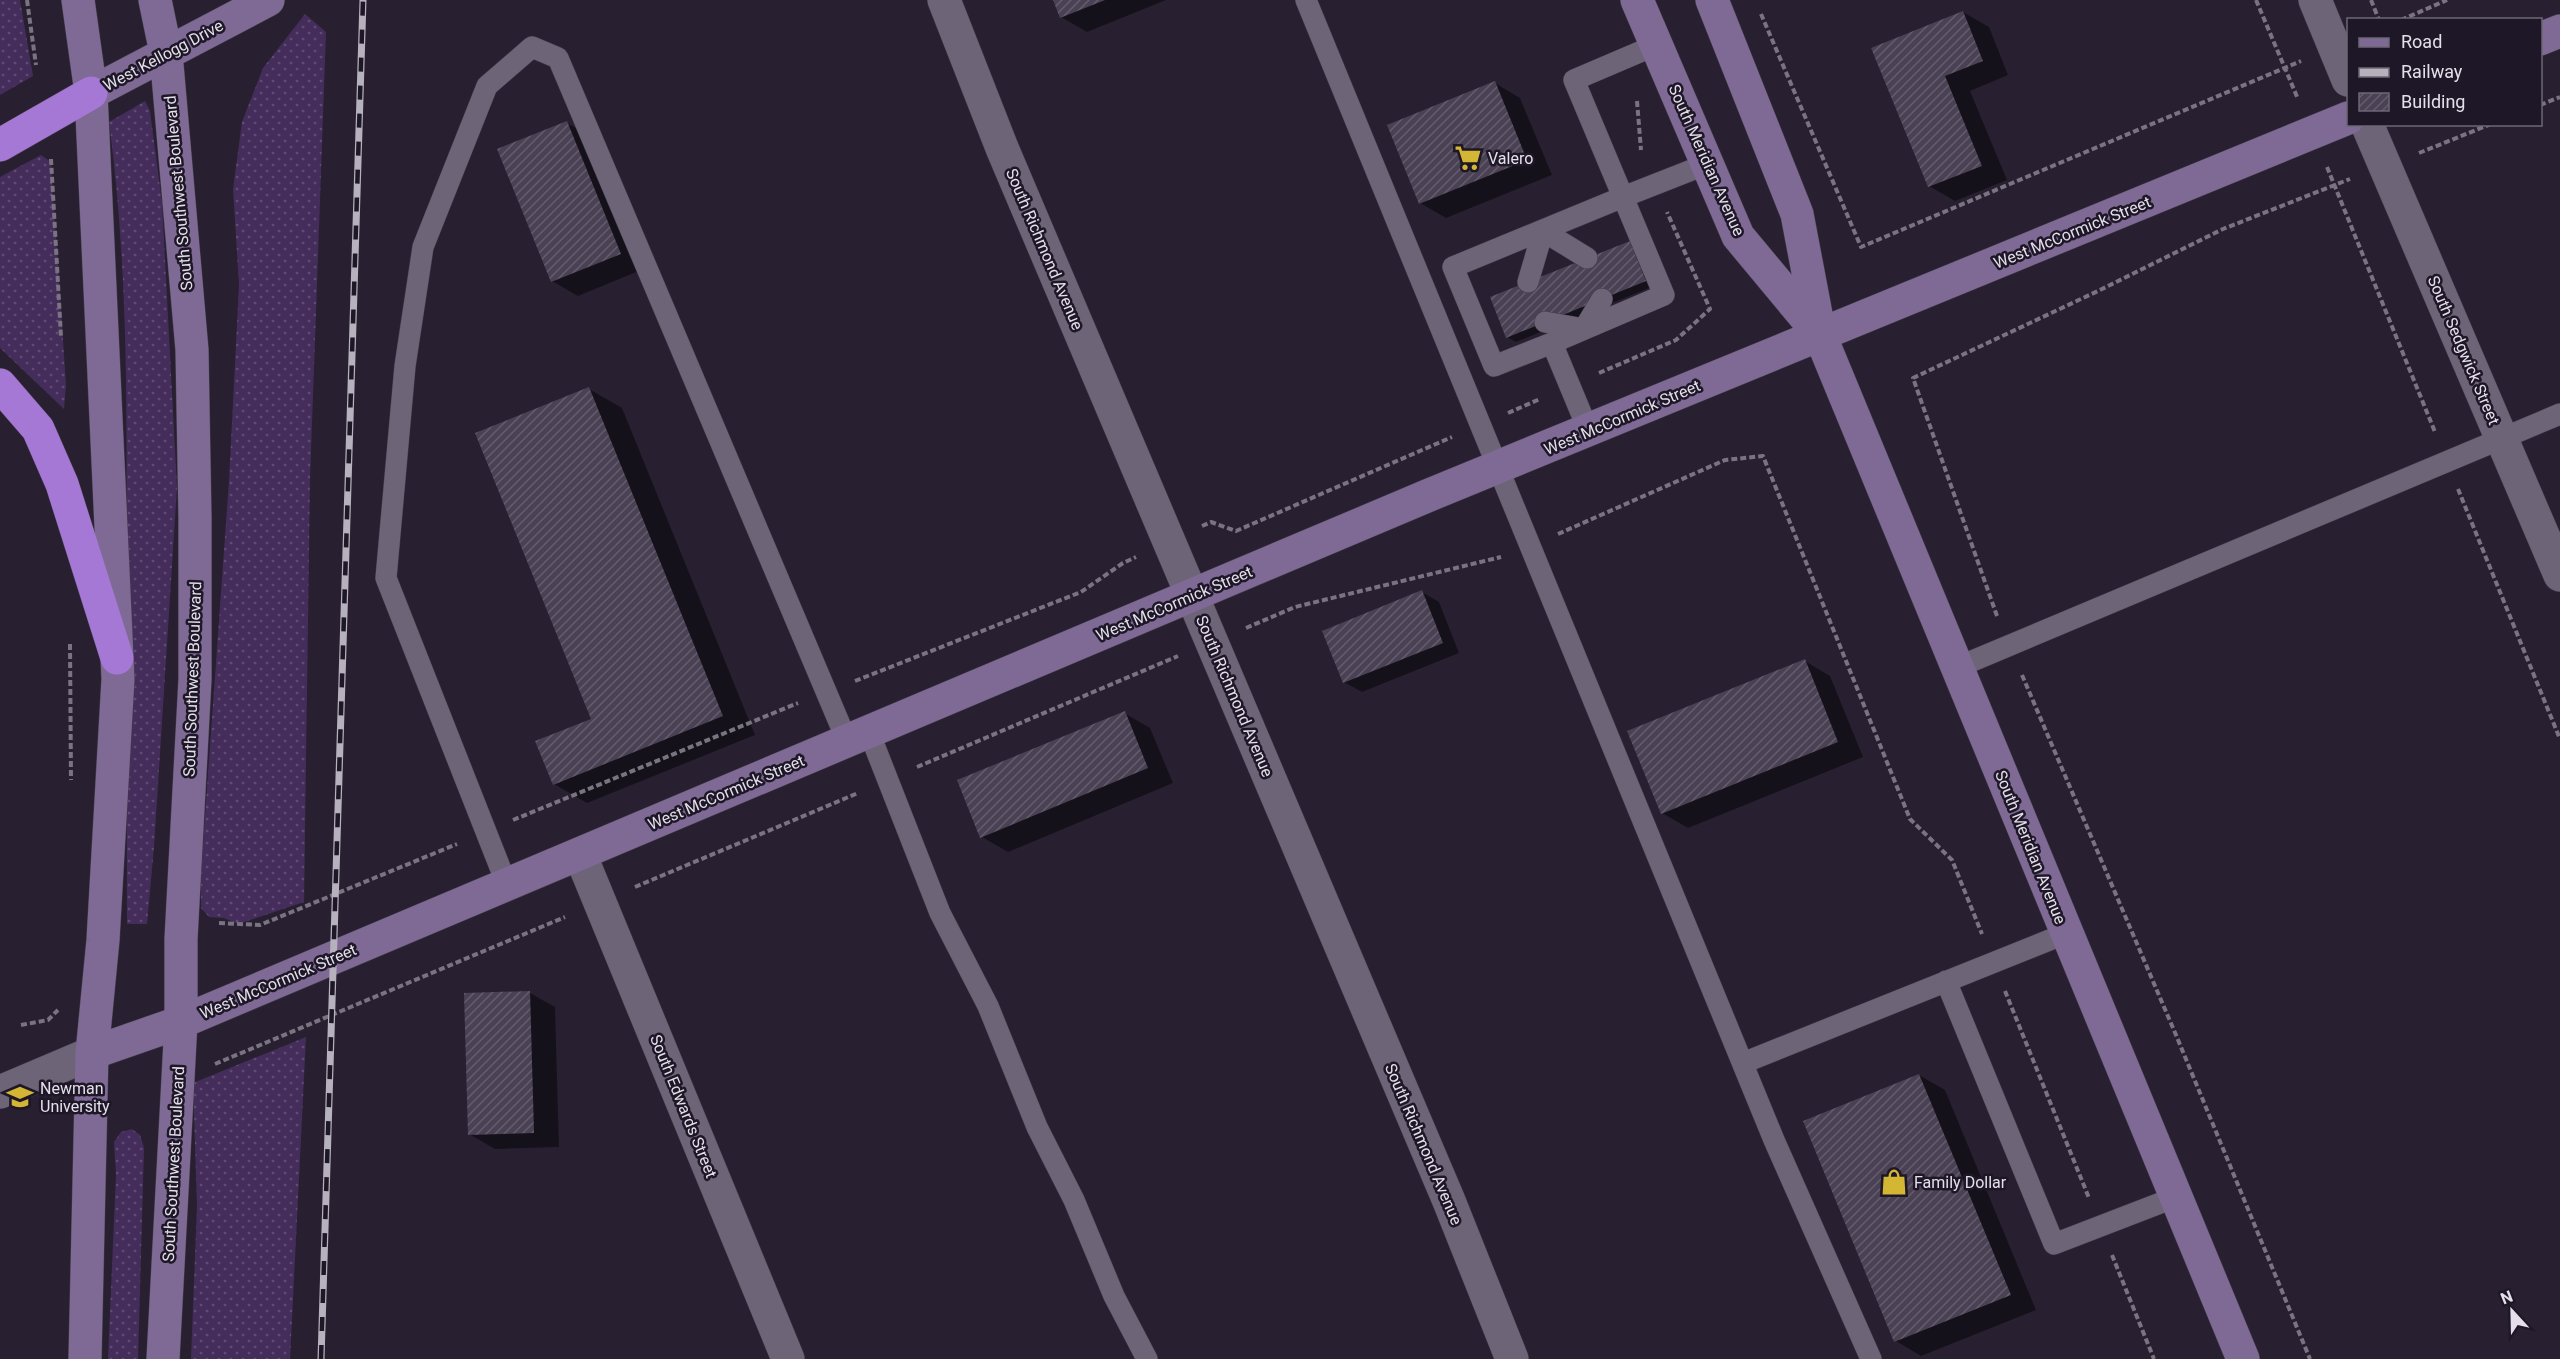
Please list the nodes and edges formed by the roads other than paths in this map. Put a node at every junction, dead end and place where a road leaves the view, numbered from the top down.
1 (78, 0) edge
2 (155, 0) edge
3 (268, 0) edge
4 (944, 0) edge
5 (1306, 0) edge
6 (1637, 0) edge
7 (1713, 0) edge
8 (2315, 0) edge
9 (2560, 31) edge
10 (2542, 39) edge
11 (1656, 45) junction
12 (166, 53) junction
13 (2347, 75) edge
14 (91, 93) junction
15 (2347, 119) edge
16 (2368, 126) edge
17 (0, 145) edge
18 (1707, 164) junction
19 (1623, 197) junction
20 (1544, 231) junction
21 (1587, 258) dead end
22 (1528, 282) dead end
23 (1602, 299) dead end
24 (1472, 313) junction
25 (1545, 322) dead end
26 (1440, 326) junction
27 (1584, 329) junction
28 (1820, 335) junction
29 (1552, 343) junction
30 (0, 385) edge
31 (2560, 414) edge
32 (1589, 432) junction
33 (2501, 438) junction
34 (1499, 469) junction
35 (2560, 575) edge
36 (1192, 596) junction
37 (117, 658) junction
38 (1958, 667) junction
39 (858, 736) junction
40 (580, 854) junction
41 (507, 885) junction
42 (2067, 933) junction
43 (1946, 981) junction
44 (181, 1022) junction
45 (92, 1053) junction
46 (1743, 1063) junction
47 (0, 1092) edge
48 (2176, 1197) junction
49 (85, 1359) edge
50 (163, 1359) edge
51 (788, 1359) edge
52 (1147, 1359) edge
53 (1512, 1359) edge
54 (1870, 1359) edge
55 (2242, 1359) edge

1 - 14 main road
2 - 12 main road, South Southwest Boulevard
3 - 12 main road, West Kellogg Drive
4 - 36 street, South Richmond Avenue
5 - 26 lane
6 - 11 main road, South Meridian Avenue
7 - 28 main road, South Meridian Avenue
8 - 13 street
9 - 10 main road
11 - 18 main road, South Meridian Avenue
11 - 19 lane
12 - 14 main road, West Kellogg Drive
12 - 44 main road, South Southwest Boulevard
14 - 17 highway
14 - 37 main road
15 - 28 main road, West McCormick Street
16 - 33 street, South Sedgwick Street
18 - 19 lane
18 - 28 main road, South Meridian Avenue
19 - 20 lane
19 - 27 lane
20 - 21 lane
20 - 22 lane
20 - 24 lane
23 - 27 lane
24 - 26 lane
24 - 29 lane
25 - 27 lane
26 - 34 lane
27 - 29 lane
28 - 32 main road, West McCormick Street
28 - 38 main road, South Meridian Avenue
29 - 32 lane
30 - 37 highway
31 - 33 lane
32 - 34 main road, West McCormick Street
33 - 35 street, South Sedgwick Street
33 - 38 lane
34 - 36 main road, West McCormick Street
34 - 46 lane
36 - 39 main road, West McCormick Street
36 - 53 street, South Richmond Avenue
37 - 45 main road
38 - 42 main road, South Meridian Avenue
39 - 40 main road, West McCormick Street
39 - 41 lane
39 - 52 lane
40 - 41 main road, West McCormick Street
40 - 51 street, South Edwards Street
41 - 44 main road, West McCormick Street
42 - 43 lane
42 - 48 main road, South Meridian Avenue
43 - 46 lane
43 - 48 lane
44 - 45 main road, West McCormick Street
44 - 50 main road, South Southwest Boulevard
45 - 47 street, West McCormick Street
45 - 49 main road
46 - 54 lane
48 - 55 main road, South Meridian Avenue

